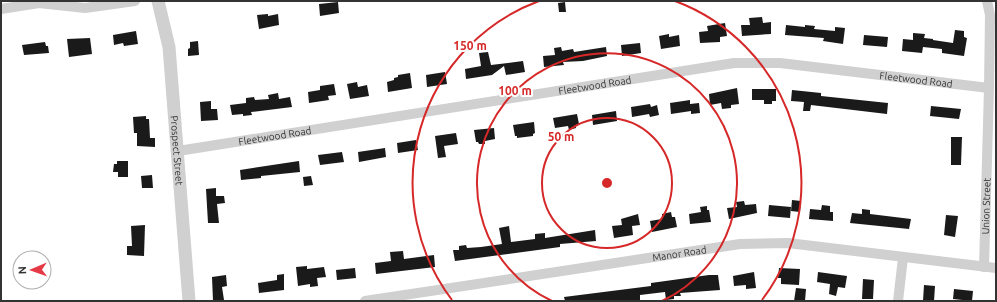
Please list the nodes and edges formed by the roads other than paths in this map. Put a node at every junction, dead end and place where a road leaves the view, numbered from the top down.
1 (135, 1) edge
2 (158, 1) edge
3 (987, 1) edge
4 (1, 9) edge
5 (989, 88) junction
6 (178, 150) junction
7 (903, 258) junction
8 (984, 267) junction
9 (996, 268) edge
10 (189, 301) edge
11 (365, 301) edge
12 (898, 301) edge

1 - 4 street
2 - 6 street, Prospect Street
3 - 5 street, Union Street
5 - 6 street, Fleetwood Road
5 - 8 street, Union Street
6 - 10 street, Prospect Street
7 - 8 street, Manor Road
7 - 11 street, Manor Road
7 - 12 street
8 - 9 street, Manor Road

